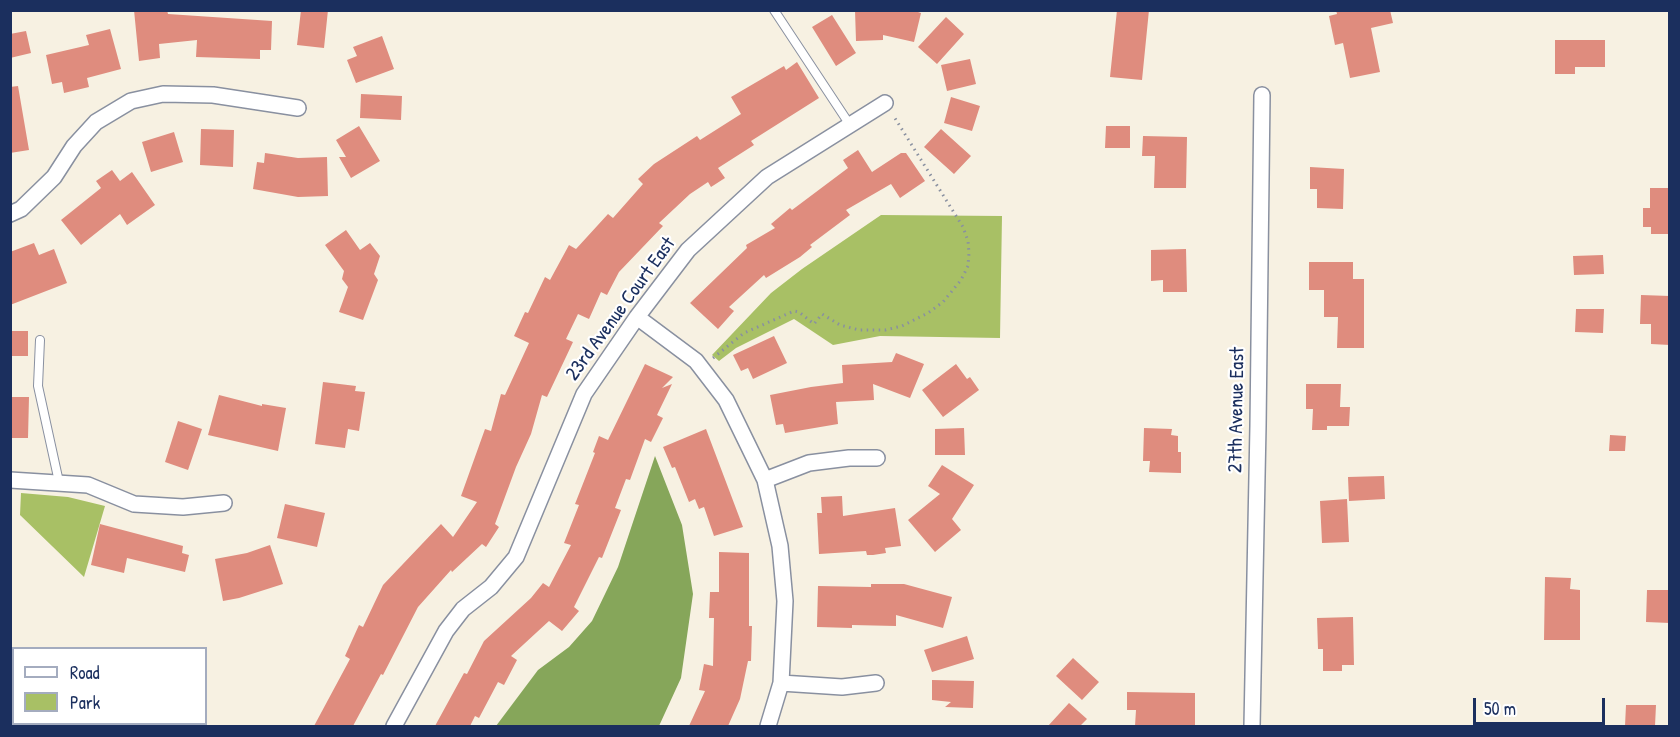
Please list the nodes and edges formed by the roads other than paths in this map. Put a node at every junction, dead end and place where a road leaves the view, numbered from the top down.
1 (774, 10) edge
2 (1262, 95) dead end
3 (885, 103) road end
4 (297, 108) dead end
5 (850, 125) junction
6 (10, 214) edge
7 (637, 317) junction
8 (40, 340) dead end
9 (878, 458) dead end
10 (10, 480) edge
11 (765, 480) junction
12 (58, 482) junction
13 (224, 503) dead end
14 (781, 682) junction
15 (876, 683) dead end
16 (394, 726) edge
17 (768, 726) edge
18 (1252, 726) edge

1 - 5 lane
2 - 18 street, 27th Avenue East
3 - 5 street, 23rd Avenue Court East
4 - 6 street
5 - 7 street, 23rd Avenue Court East
7 - 11 street
7 - 16 street, 23rd Avenue Court East
8 - 12 lane
9 - 11 street
10 - 12 street
11 - 14 street
12 - 13 street
14 - 15 street
14 - 17 street

